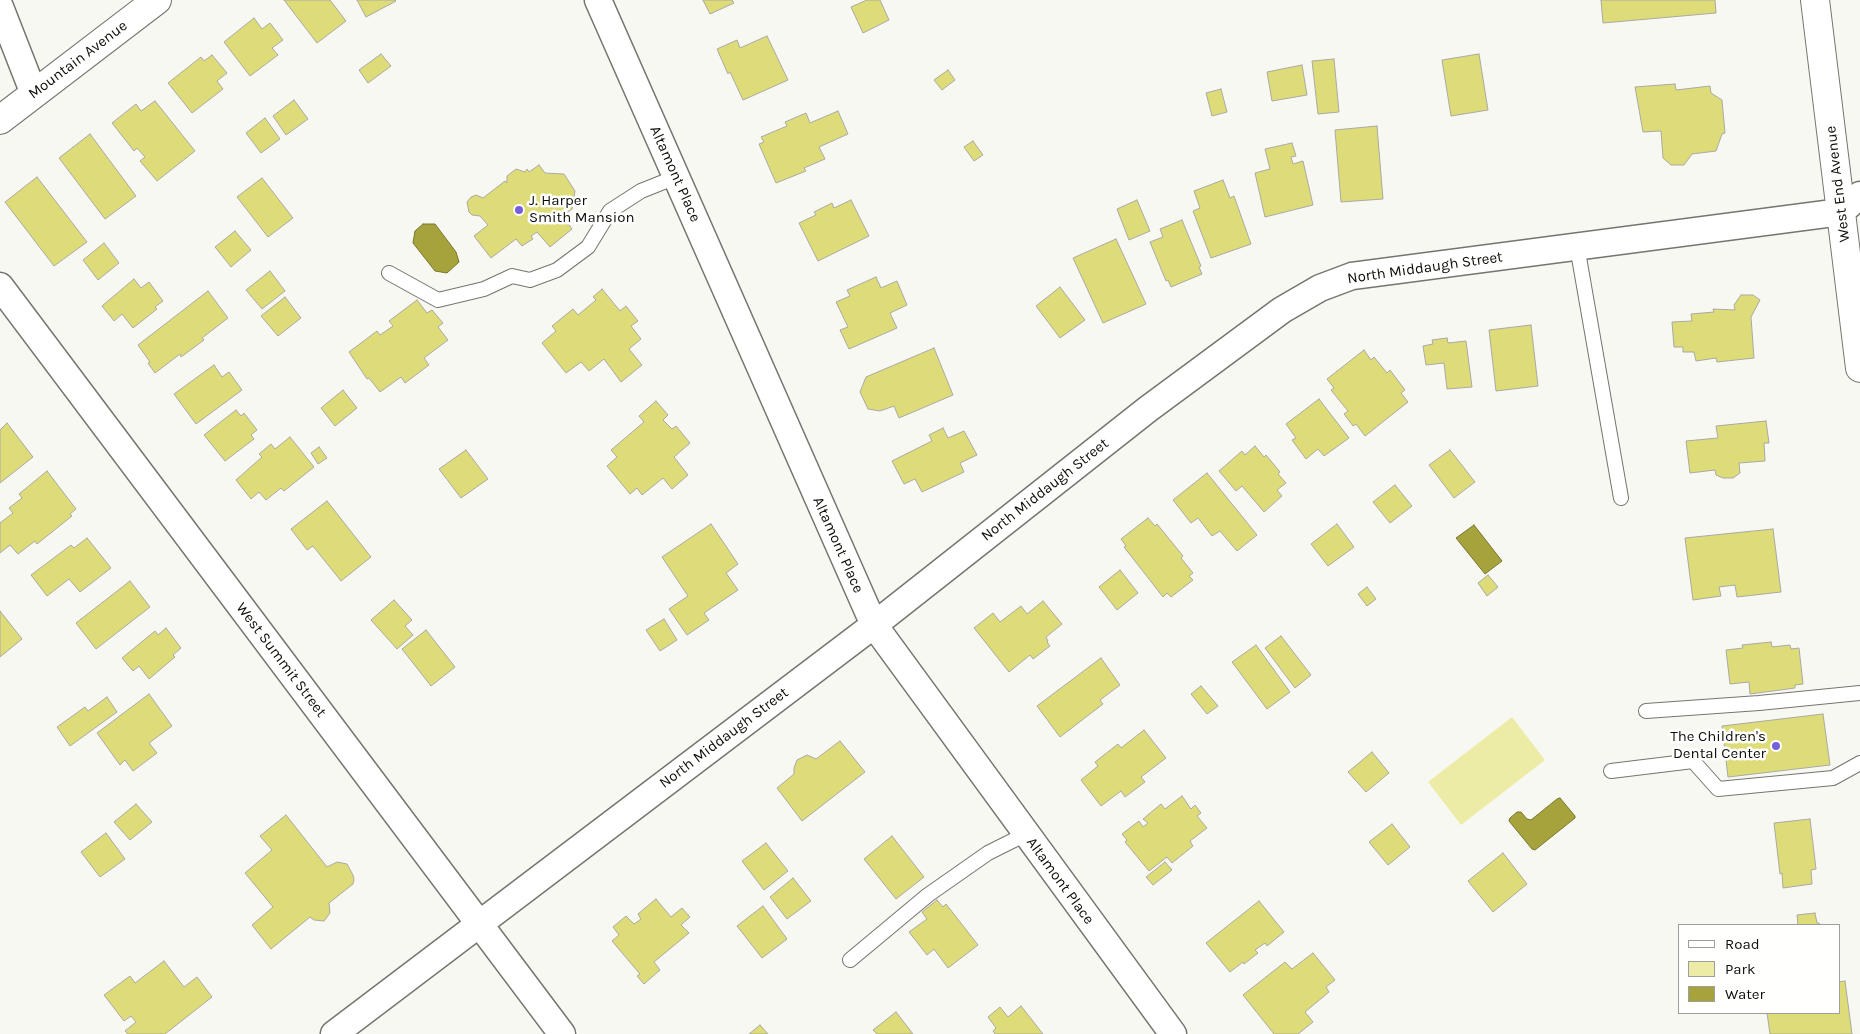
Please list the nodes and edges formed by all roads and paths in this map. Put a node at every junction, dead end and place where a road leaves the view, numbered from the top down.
1 (157, 0) edge
2 (598, 0) edge
3 (1815, 0) edge
4 (0, 7) edge
5 (34, 94) junction
6 (0, 120) edge
7 (676, 177) junction
8 (1850, 203) edge
9 (1577, 246) junction
10 (389, 273) dead end
11 (0, 286) edge
12 (1860, 368) edge
13 (1621, 498) dead end
14 (874, 626) junction
15 (1860, 693) edge
16 (1646, 711) dead end
17 (1860, 763) edge
18 (1611, 771) dead end
19 (1026, 834) junction
20 (478, 924) junction
21 (850, 960) dead end
22 (334, 1034) edge
23 (562, 1034) edge
24 (1173, 1034) edge

1 - 5 street, Mountain Avenue
2 - 7 street, Altamont Place
3 - 8 street, West End Avenue
4 - 5 street
5 - 6 street, Mountain Avenue
7 - 10 lane
7 - 14 street, Altamont Place
8 - 9 street, North Middaugh Street
8 - 12 street, West End Avenue
9 - 13 lane
9 - 14 street, North Middaugh Street
11 - 20 street, West Summit Street
14 - 19 street, Altamont Place
14 - 20 street, North Middaugh Street
15 - 16 lane
17 - 18 lane
19 - 21 lane
19 - 24 street, Altamont Place
20 - 22 street, North Middaugh Street
20 - 23 street, West Summit Street

